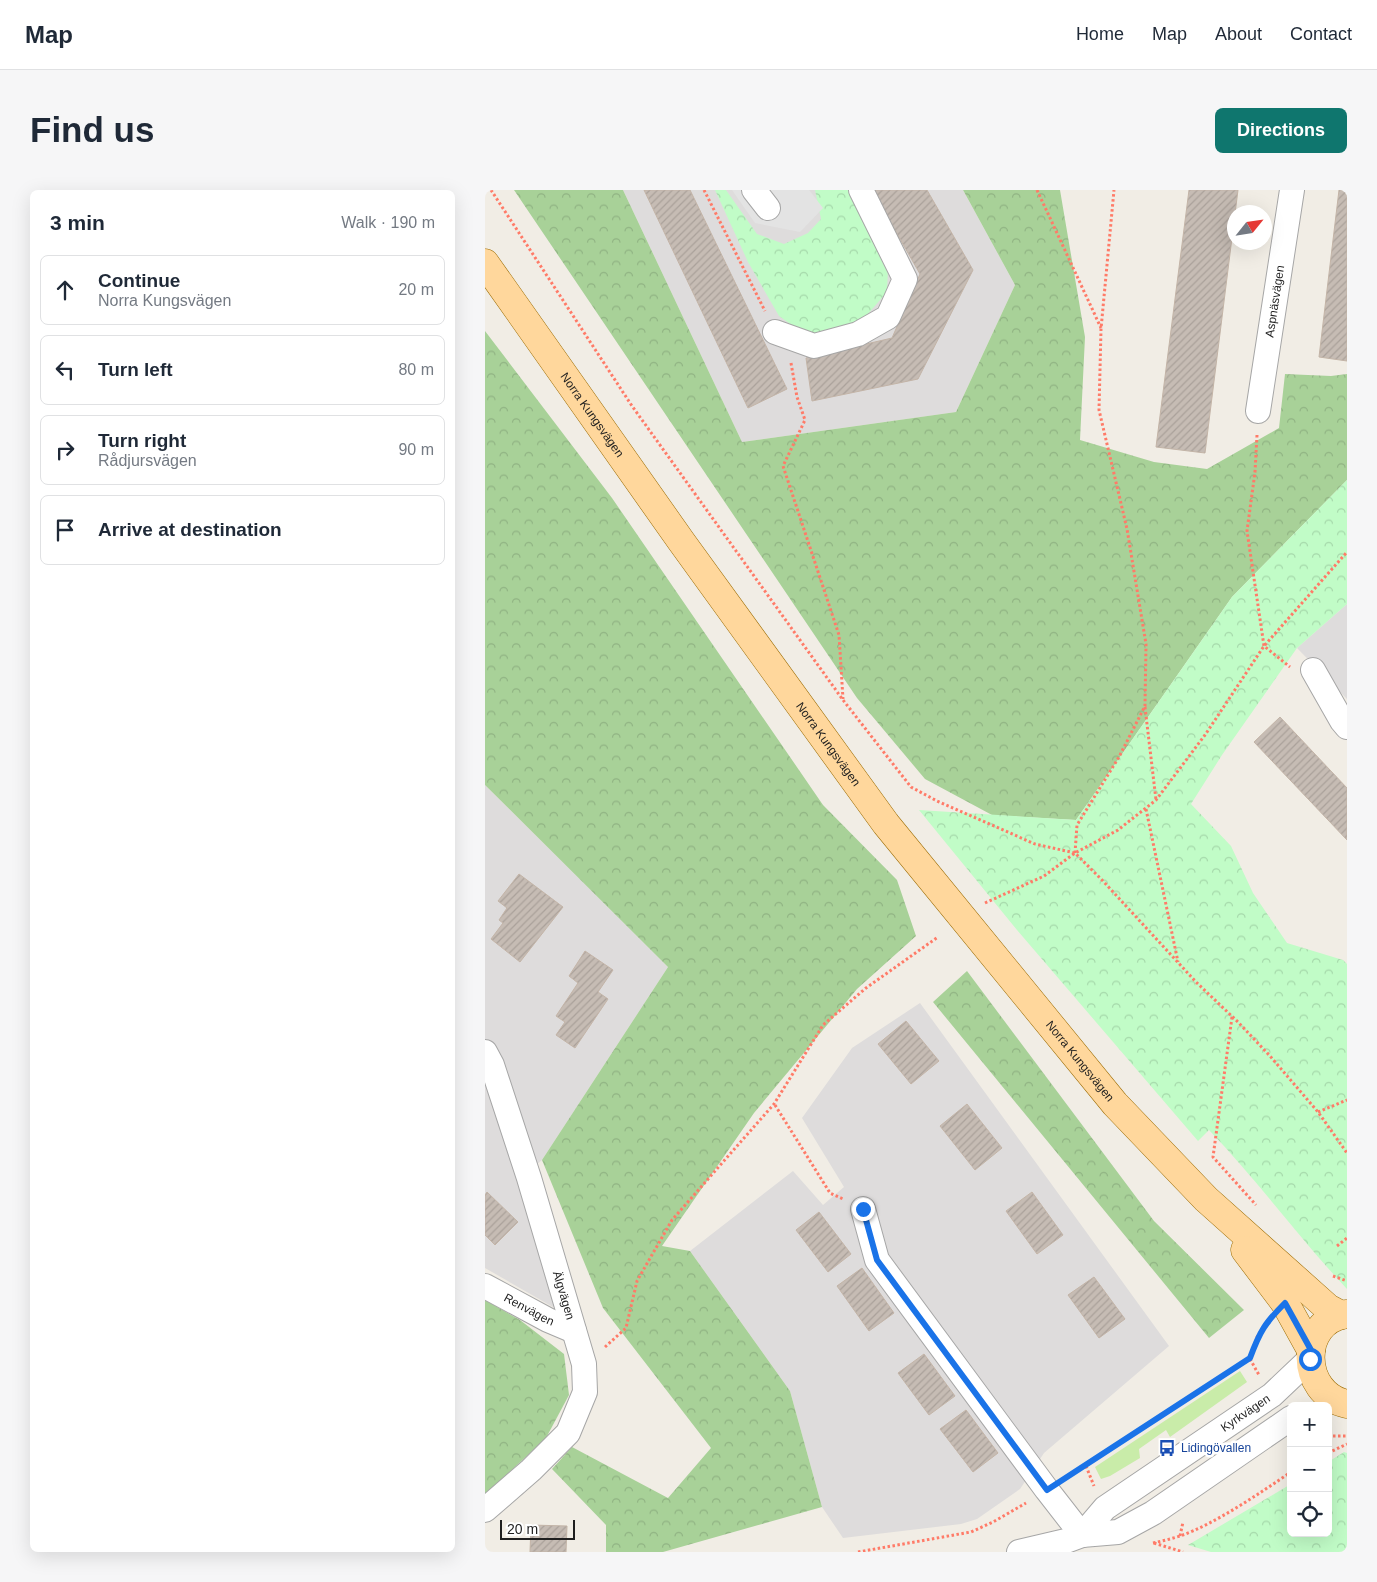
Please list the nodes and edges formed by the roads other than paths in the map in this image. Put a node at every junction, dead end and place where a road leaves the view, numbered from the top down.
1 (861, 190) edge
2 (1292, 190) edge
3 (485, 263) edge
4 (775, 332) road end
5 (1258, 411) road end
6 (1313, 670) road end
7 (1347, 727) edge
8 (485, 1052) edge
9 (863, 1209) road end
10 (485, 1286) edge
11 (1294, 1295) junction
12 (1344, 1314) edge
13 (574, 1331) junction
14 (1310, 1354) junction
15 (1331, 1402) edge
16 (1287, 1421) edge
17 (485, 1510) edge
18 (1082, 1535) junction
19 (1019, 1552) edge

1 - 4 street
2 - 5 street, Aspnäsvägen
3 - 11 main road, Norra Kungsvägen
6 - 7 street
8 - 13 street, Älgvägen
9 - 18 street
10 - 13 street, Renvägen
11 - 12 main road, Norra Kungsvägen
11 - 14 main road, Norra Kungsvägen
12 - 14 main road
13 - 17 street, Älgvägen
14 - 15 main road, Norra Kungsvägen
14 - 18 street, Kyrkvägen
16 - 18 street
18 - 19 street

